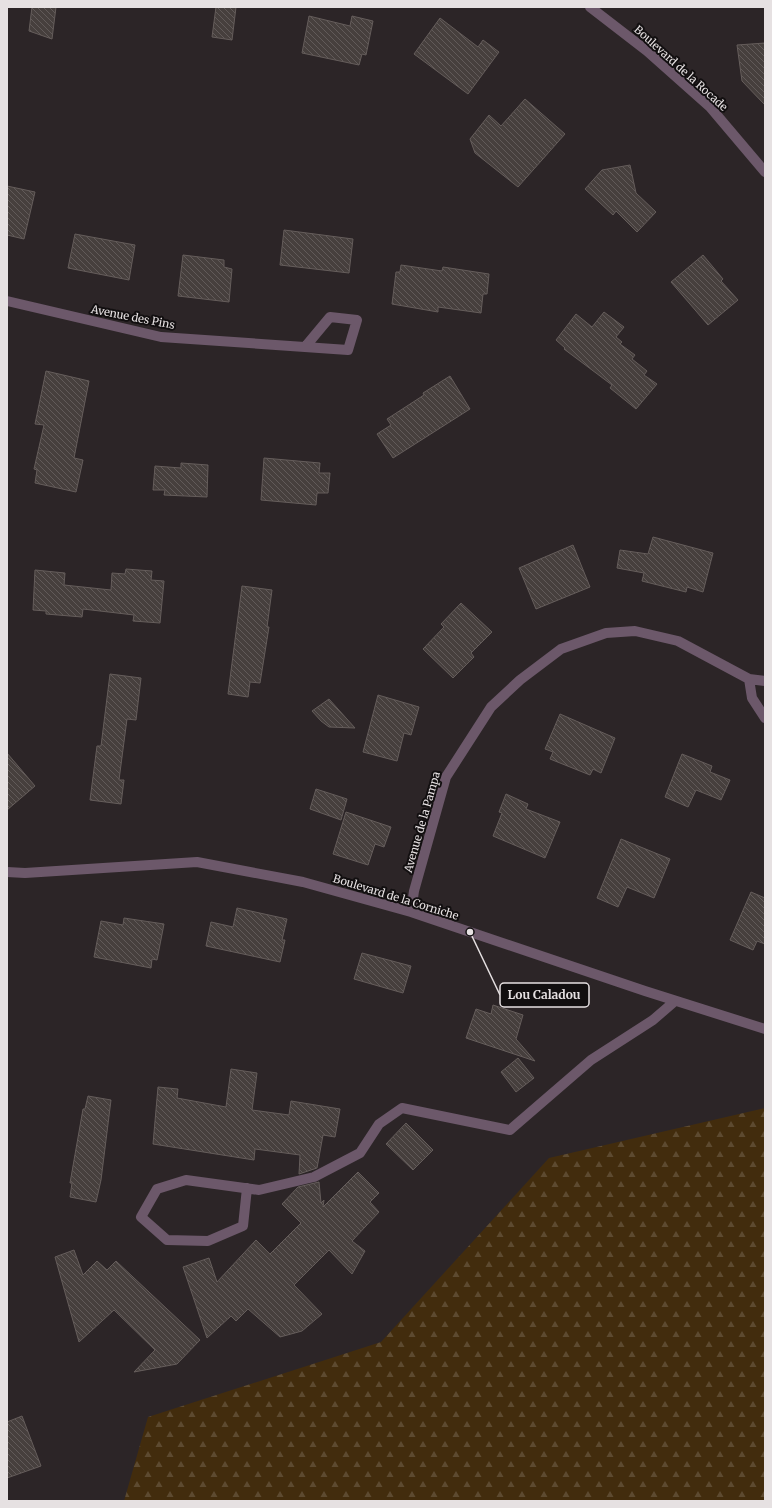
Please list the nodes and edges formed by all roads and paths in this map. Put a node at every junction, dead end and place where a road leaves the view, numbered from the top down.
1 (590, 7) edge
2 (765, 172) edge
3 (7, 301) edge
4 (305, 347) junction
5 (749, 679) junction
6 (765, 681) edge
7 (765, 718) edge
8 (7, 872) edge
9 (411, 912) junction
10 (675, 1001) junction
11 (765, 1029) edge
12 (247, 1188) junction

1 - 2 street, Boulevard de la Rocade
3 - 4 street, Avenue des Pins
4 - 4 street, Avenue des Pins
5 - 6 street, Avenue de la Pampa
5 - 7 street
5 - 9 street, Avenue de la Pampa
8 - 9 street, Boulevard de la Corniche
9 - 10 street, Boulevard de la Corniche
10 - 11 street, Boulevard de la Corniche
10 - 12 street
12 - 12 street

